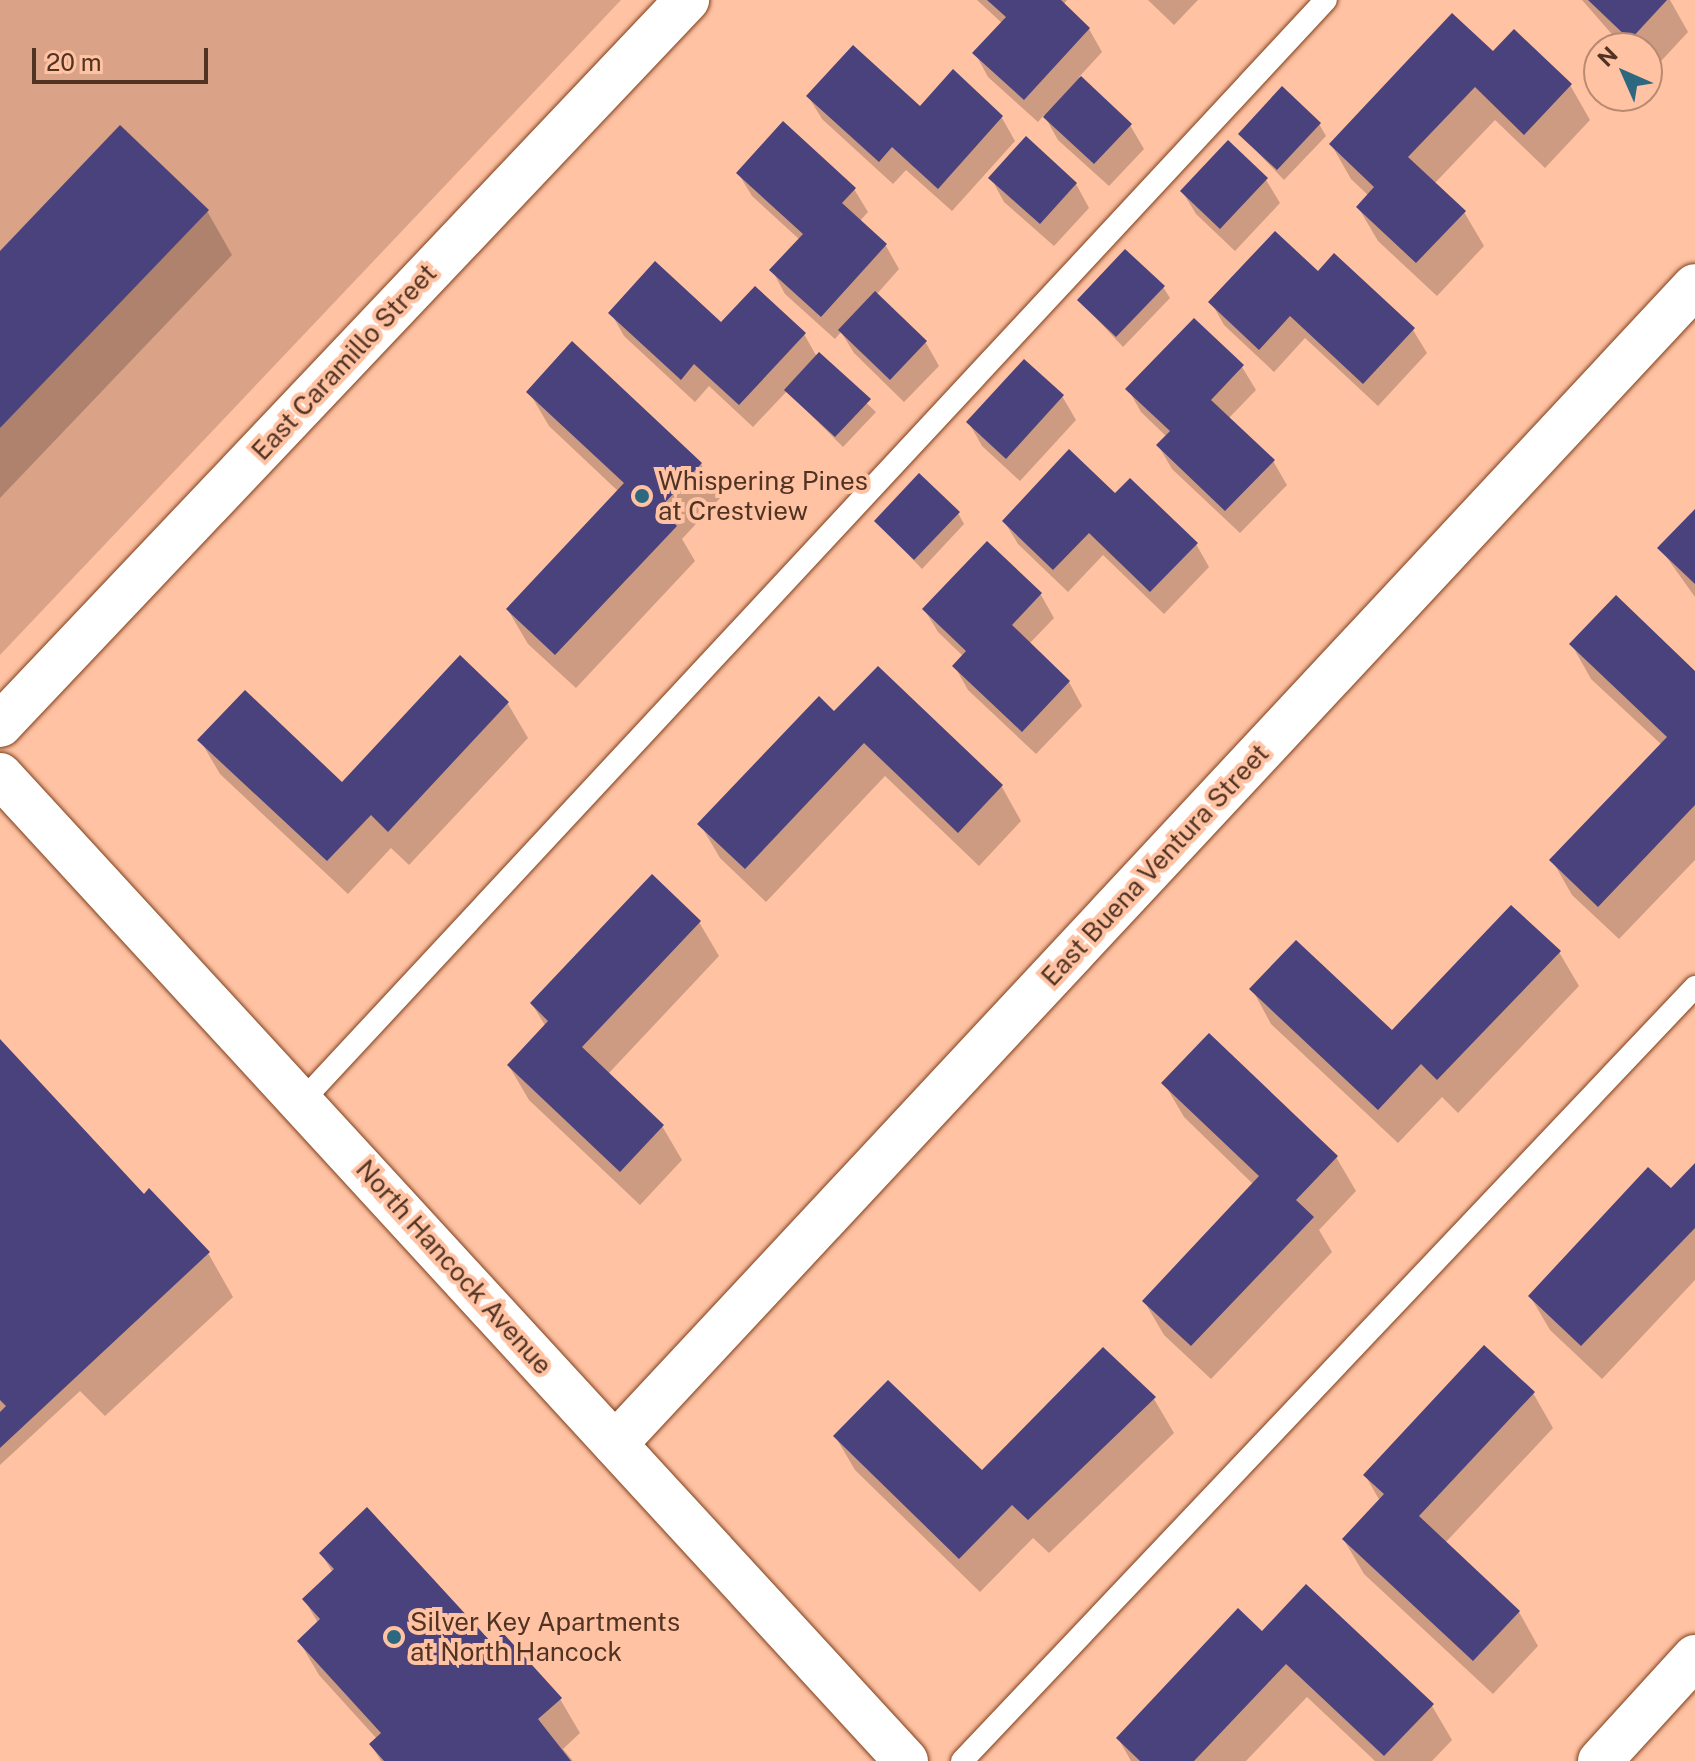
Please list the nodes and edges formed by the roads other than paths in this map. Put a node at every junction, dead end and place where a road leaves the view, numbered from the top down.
1 (687, 0) edge
2 (1326, 0) edge
3 (1695, 286) edge
4 (0, 725) edge
5 (0, 775) edge
6 (1695, 987) edge
7 (303, 1100) junction
8 (615, 1444) junction
9 (1695, 1657) edge
10 (906, 1761) edge
11 (962, 1761) edge
12 (1600, 1761) edge

1 - 4 street, East Caramillo Street
2 - 7 lane
3 - 8 street, East Buena Ventura Street
5 - 7 street, North Hancock Avenue
6 - 11 lane
7 - 8 street, North Hancock Avenue
8 - 10 street, North Hancock Avenue
9 - 12 street

